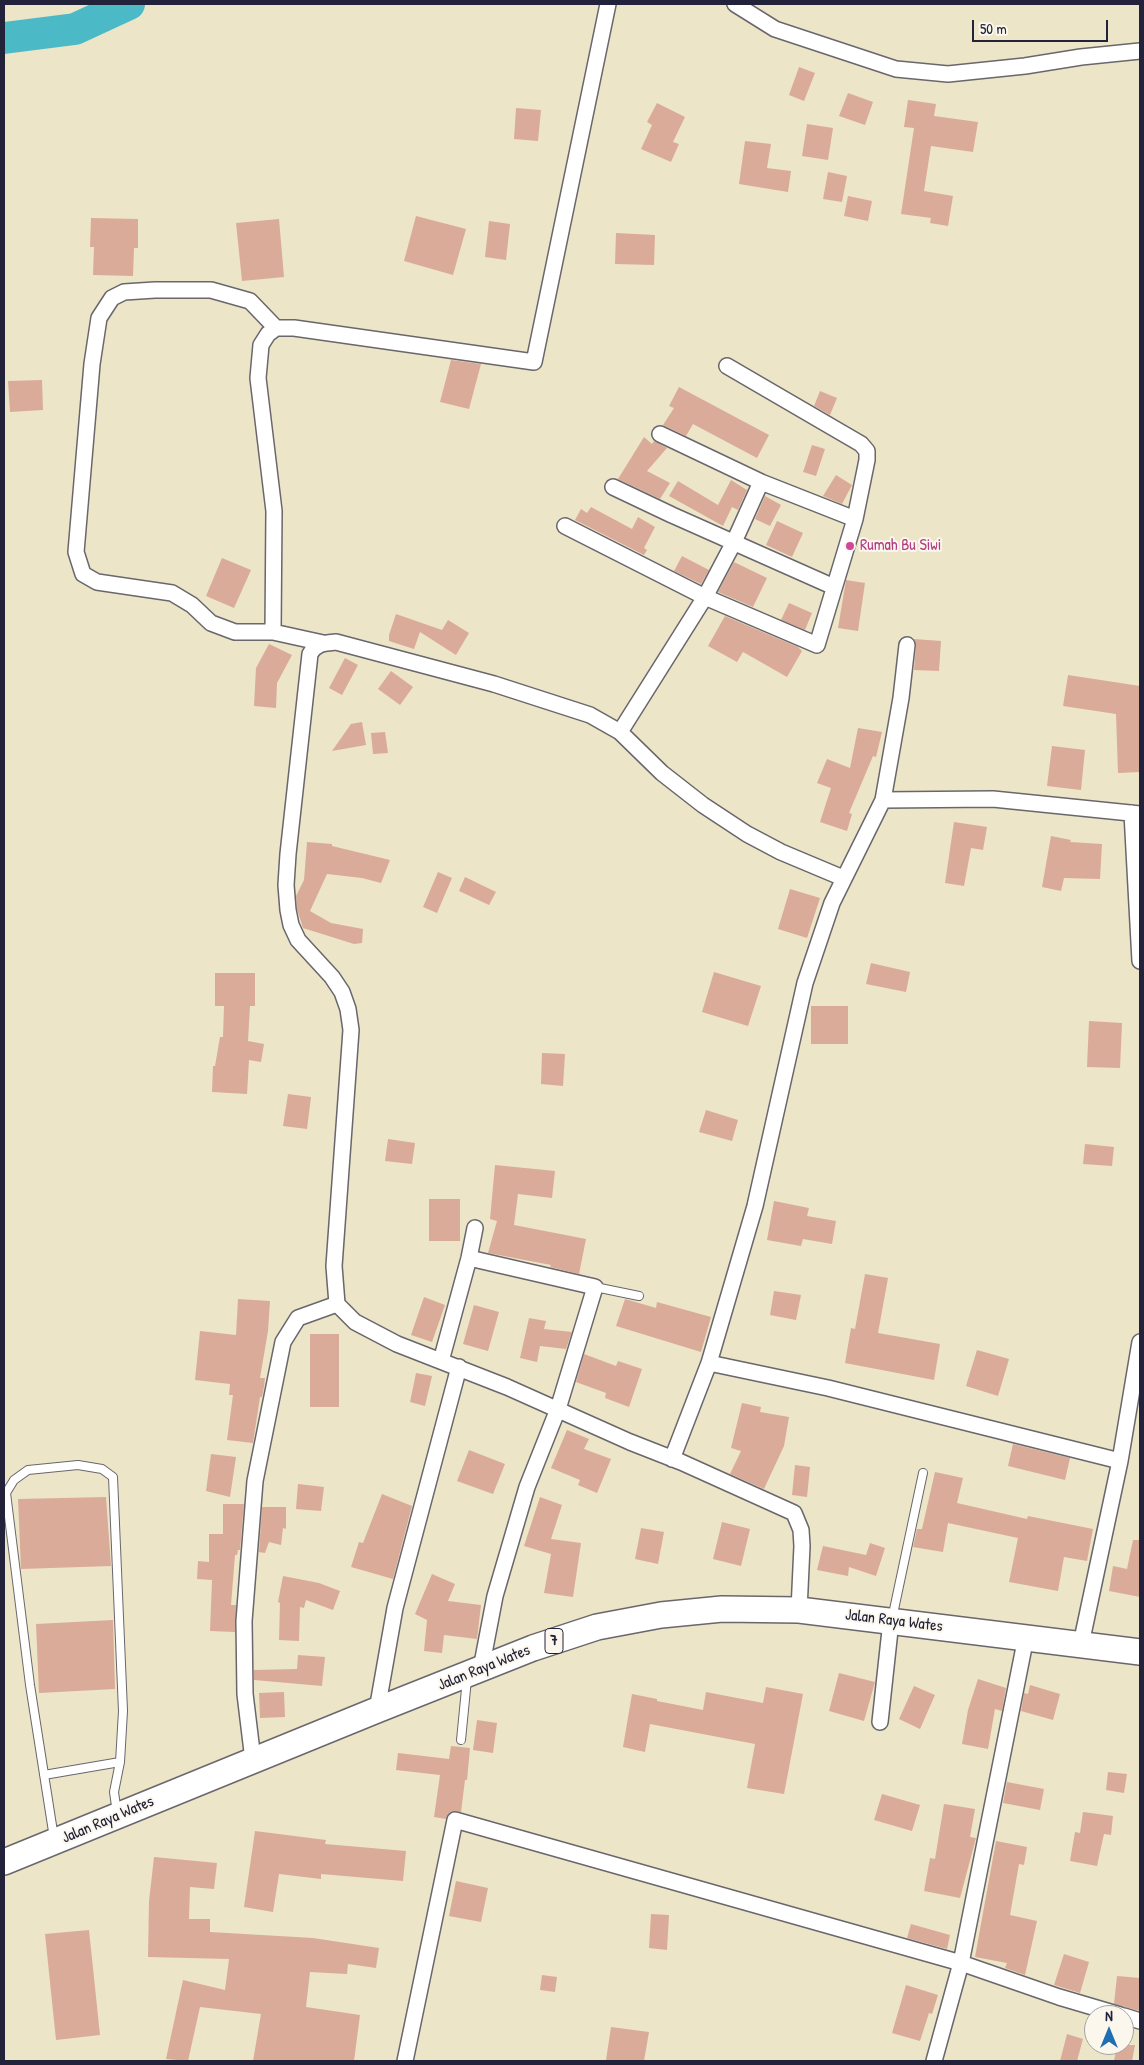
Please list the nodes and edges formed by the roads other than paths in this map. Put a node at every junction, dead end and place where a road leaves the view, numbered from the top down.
1 (608, 4) edge
2 (735, 4) edge
3 (1140, 51) edge
4 (276, 328) junction
5 (727, 366) dead end
6 (660, 434) dead end
7 (761, 482) junction
8 (613, 487) dead end
9 (855, 519) junction
10 (565, 526) dead end
11 (734, 542) junction
12 (834, 587) junction
13 (706, 598) junction
14 (273, 632) junction
15 (323, 643) junction
16 (907, 646) dead end
17 (620, 732) junction
18 (883, 800) junction
19 (1136, 814) edge
20 (843, 878) junction
21 (1140, 961) edge
22 (475, 1228) dead end
23 (470, 1258) junction
24 (595, 1287) junction
25 (639, 1296) dead end
26 (337, 1304) junction
27 (1140, 1342) edge
28 (441, 1361) junction
29 (709, 1363) junction
30 (459, 1367) junction
31 (558, 1409) junction
32 (672, 1459) junction
33 (1120, 1461) junction
34 (923, 1473) dead end
35 (799, 1610) junction
36 (891, 1621) junction
37 (1026, 1637) junction
38 (1080, 1644) junction
39 (1140, 1652) edge
40 (475, 1671) junction
41 (377, 1710) junction
42 (880, 1722) dead end
43 (461, 1740) dead end
44 (253, 1760) junction
45 (120, 1762) junction
46 (44, 1775) junction
47 (118, 1816) junction
48 (55, 1842) junction
49 (4, 1862) edge
50 (961, 1963) junction
51 (1086, 2005) edge
52 (405, 2061) edge
53 (934, 2061) edge

1 - 4 street
2 - 3 street
4 - 14 street
4 - 14 street
5 - 9 street
6 - 7 street
7 - 9 street
7 - 11 street
8 - 11 street
9 - 12 street
10 - 13 street
11 - 12 street
11 - 13 street
12 - 13 street
13 - 17 street
14 - 15 street
15 - 17 street
15 - 26 street
16 - 18 street
17 - 20 street
18 - 19 street
18 - 20 street
19 - 21 street
20 - 29 street
22 - 23 street
23 - 24 street
23 - 28 street
24 - 25 lane
24 - 31 street
26 - 28 street
26 - 44 street
27 - 33 street
28 - 30 street
29 - 32 street
29 - 33 street
30 - 31 street
30 - 41 street
31 - 32 street
31 - 40 street
32 - 35 street
33 - 38 street
34 - 36 lane
35 - 36 highway, Jalan Raya Wates / 7
35 - 40 highway, Jalan Raya Wates / 7
36 - 37 highway, Jalan Raya Wates / 7
36 - 42 street
37 - 38 highway, Jalan Raya Wates / 7
37 - 50 street
38 - 39 highway, Jalan Raya Wates / 7
40 - 41 highway, Jalan Raya Wates / 7
40 - 43 lane
41 - 44 highway, Jalan Raya Wates / 7
44 - 47 highway, Jalan Raya Wates / 7
45 - 46 lane
45 - 46 lane
45 - 47 lane
46 - 48 lane
47 - 48 highway, Jalan Raya Wates / 7
48 - 49 highway, Jalan Raya Wates / 7
50 - 51 street
50 - 52 street
50 - 53 street

